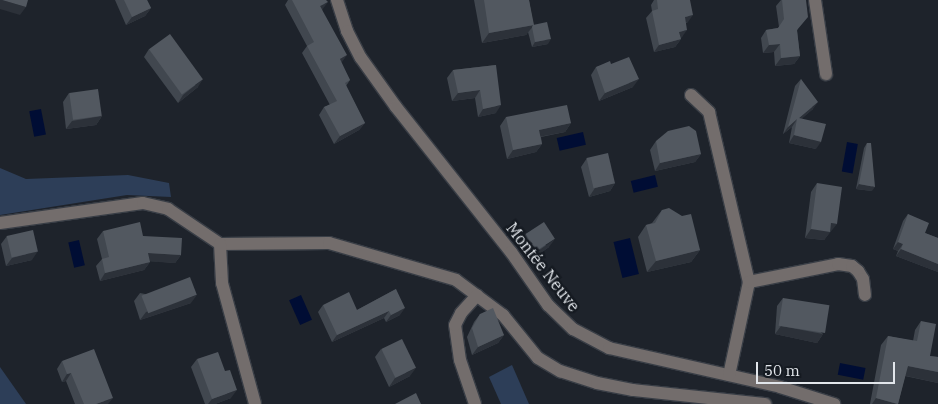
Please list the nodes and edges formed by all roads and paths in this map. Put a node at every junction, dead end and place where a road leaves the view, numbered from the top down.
1 (337, 0) edge
2 (815, 0) edge
3 (826, 74) dead end
4 (691, 95) dead end
5 (0, 223) edge
6 (220, 244) junction
7 (749, 282) junction
8 (472, 291) junction
9 (865, 294) dead end
10 (729, 375) junction
11 (255, 404) edge
12 (475, 404) edge
13 (765, 404) edge
14 (834, 404) edge

1 - 10 street, Montée Neuve
2 - 3 street
4 - 7 street
5 - 6 street
6 - 8 street
6 - 11 street
7 - 9 street
7 - 10 street
8 - 12 street
8 - 13 street
10 - 14 street, Montée Neuve

